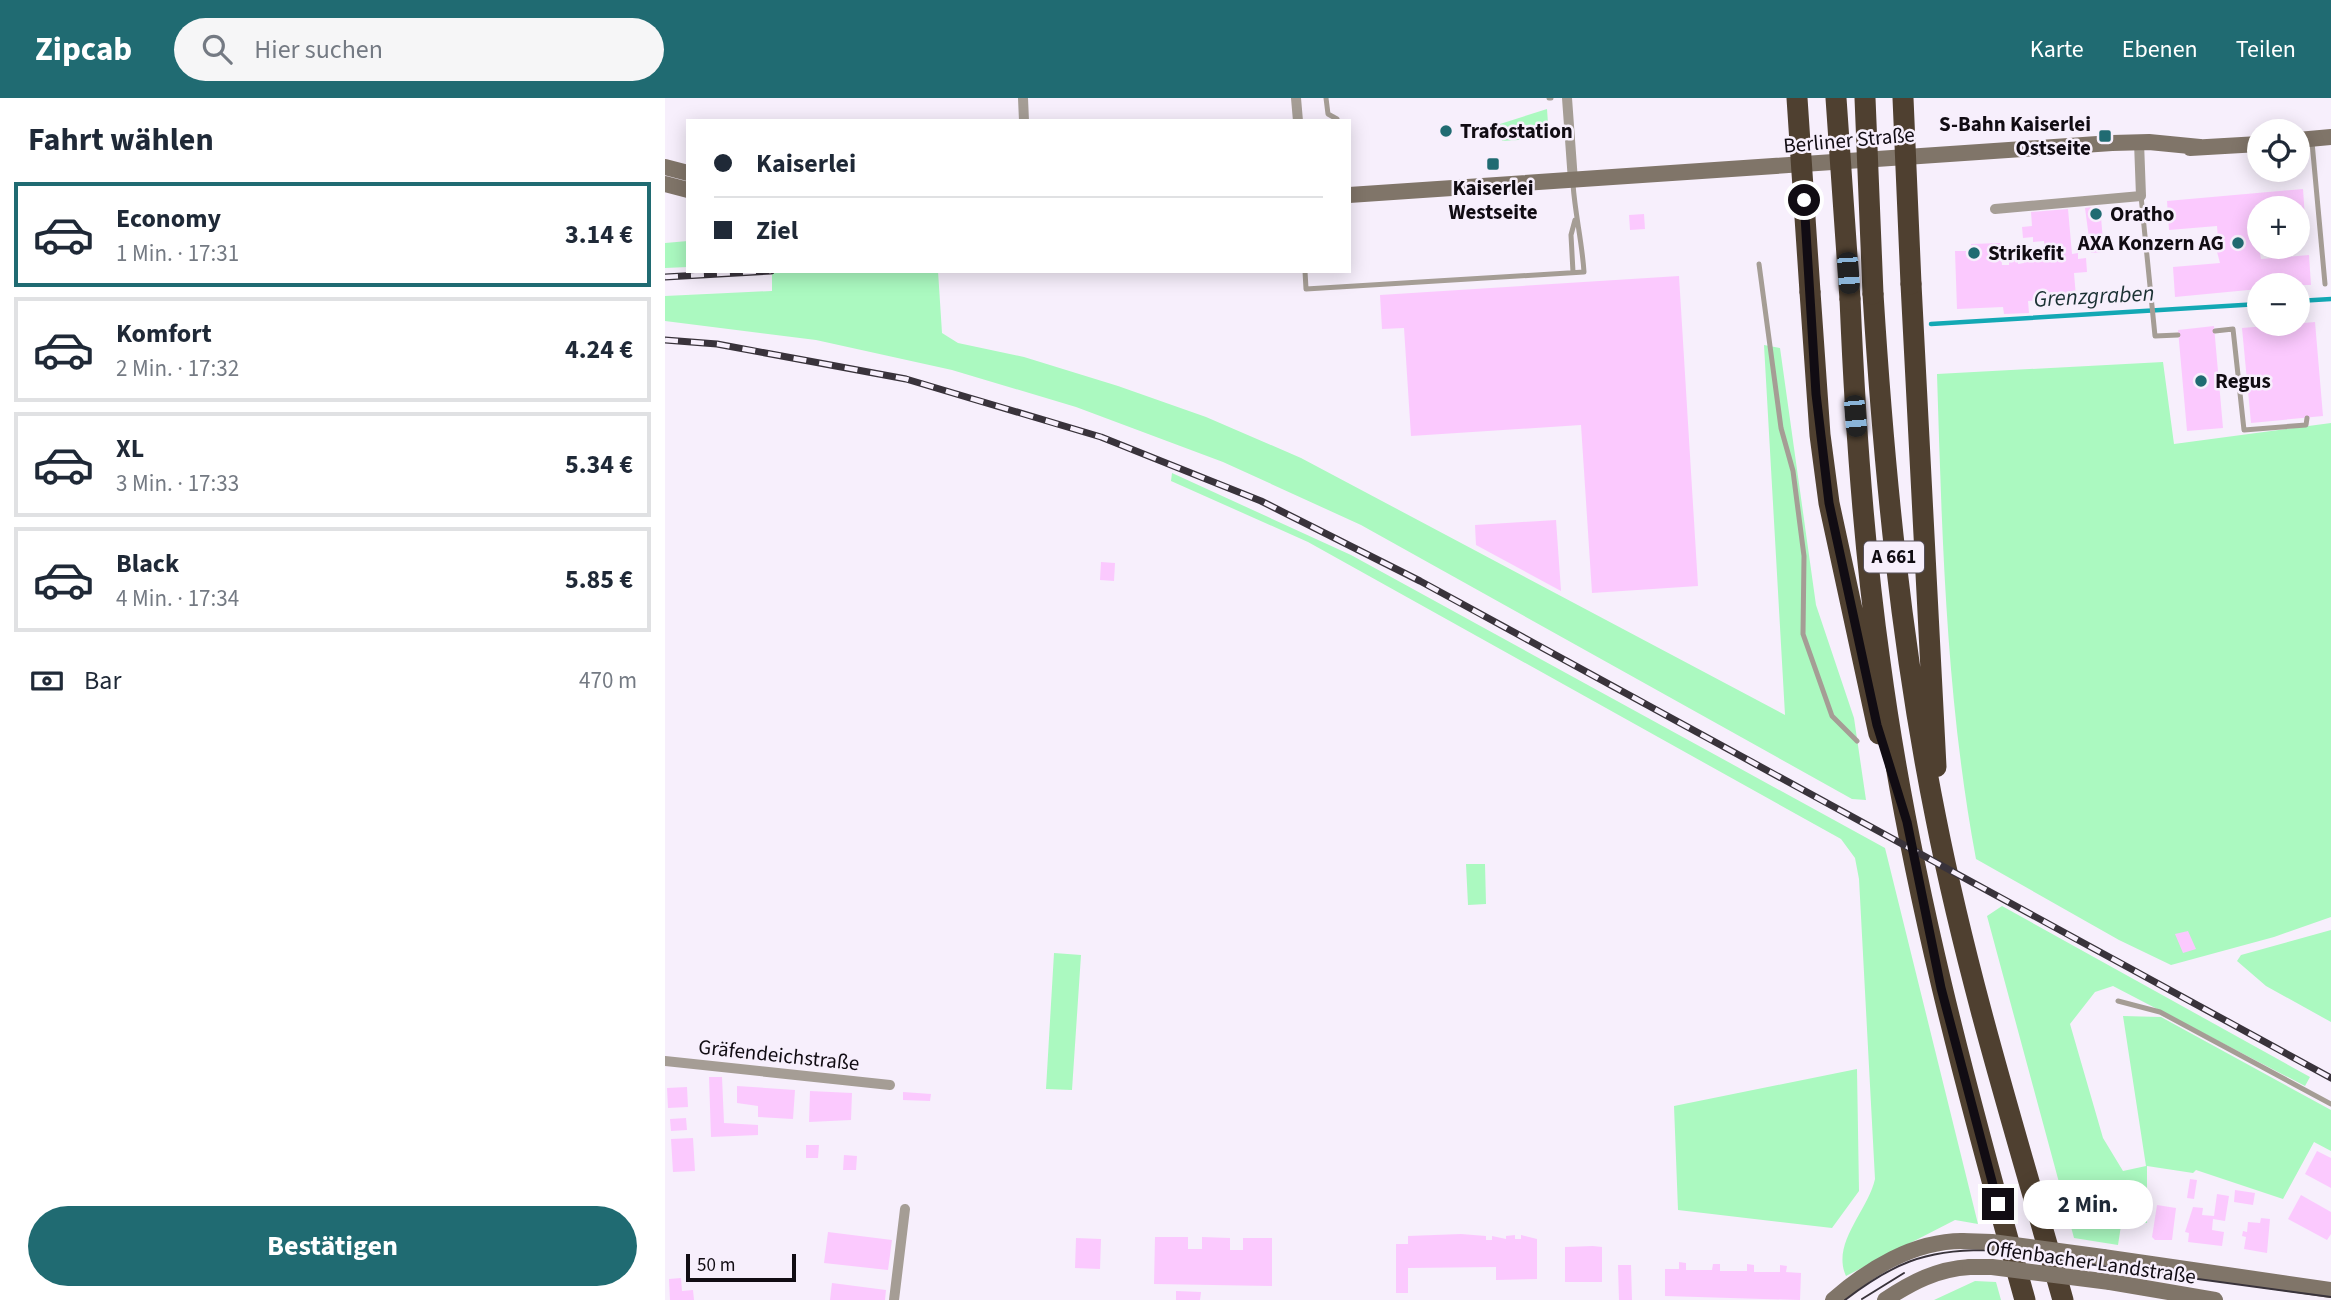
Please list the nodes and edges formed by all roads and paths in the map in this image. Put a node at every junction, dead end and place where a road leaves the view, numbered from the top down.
1 (1023, 98) edge
2 (1296, 98) edge
3 (1326, 98) edge
4 (1567, 98) edge
5 (1797, 98) edge
6 (1836, 98) edge
7 (1865, 98) edge
8 (1903, 98) edge
9 (1024, 119) edge
10 (1298, 119) edge
11 (1337, 119) dead end
12 (2331, 137) edge
13 (2310, 139) edge
14 (2247, 145) edge
15 (2139, 146) junction
16 (665, 167) edge
17 (686, 172) edge
18 (2310, 176) edge
19 (1573, 181) junction
20 (665, 184) edge
21 (686, 190) edge
22 (1351, 195) edge
23 (2141, 196) junction
24 (1995, 209) dead end
25 (1575, 218) junction
26 (1759, 264) dead end
27 (1573, 272) junction
28 (1305, 273) edge
29 (2325, 284) dead end
30 (2215, 331) dead end
31 (2178, 335) dead end
32 (2307, 418) dead end
33 (1857, 741) dead end
34 (1936, 818) junction
35 (1907, 822) junction
36 (2117, 1001) dead end
37 (665, 1061) edge
38 (890, 1085) dead end
39 (2331, 1104) edge
40 (905, 1209) dead end
41 (2331, 1290) edge
42 (894, 1300) edge
43 (1833, 1300) edge
44 (1885, 1300) edge
45 (2025, 1300) edge
46 (2063, 1300) edge
47 (2215, 1300) edge

1 - 9 street
2 - 10 street
3 - 11 lane
4 - 19 street
5 - 35 highway, A 661, bridge
6 - 35 highway, A 661, bridge
7 - 34 highway, A 661, bridge
8 - 34 highway, A 661, bridge
12 - 13 main road
14 - 15 main road, Berliner Straße
15 - 19 main road, Berliner Straße
15 - 23 street
16 - 17 main road
18 - 29 lane
19 - 22 main road, Berliner Straße
19 - 25 lane
20 - 21 main road
23 - 24 street
23 - 31 lane
25 - 27 lane
25 - 27 lane
26 - 33 lane
27 - 28 lane
30 - 32 lane
34 - 46 highway, A 661
35 - 45 highway, A 661
36 - 39 lane
37 - 38 street, Gräfendeichstraße
40 - 42 street
41 - 43 main road, Offenbacher Landstraße, bridge
44 - 47 main road, Offenbacher Landstraße, bridge

